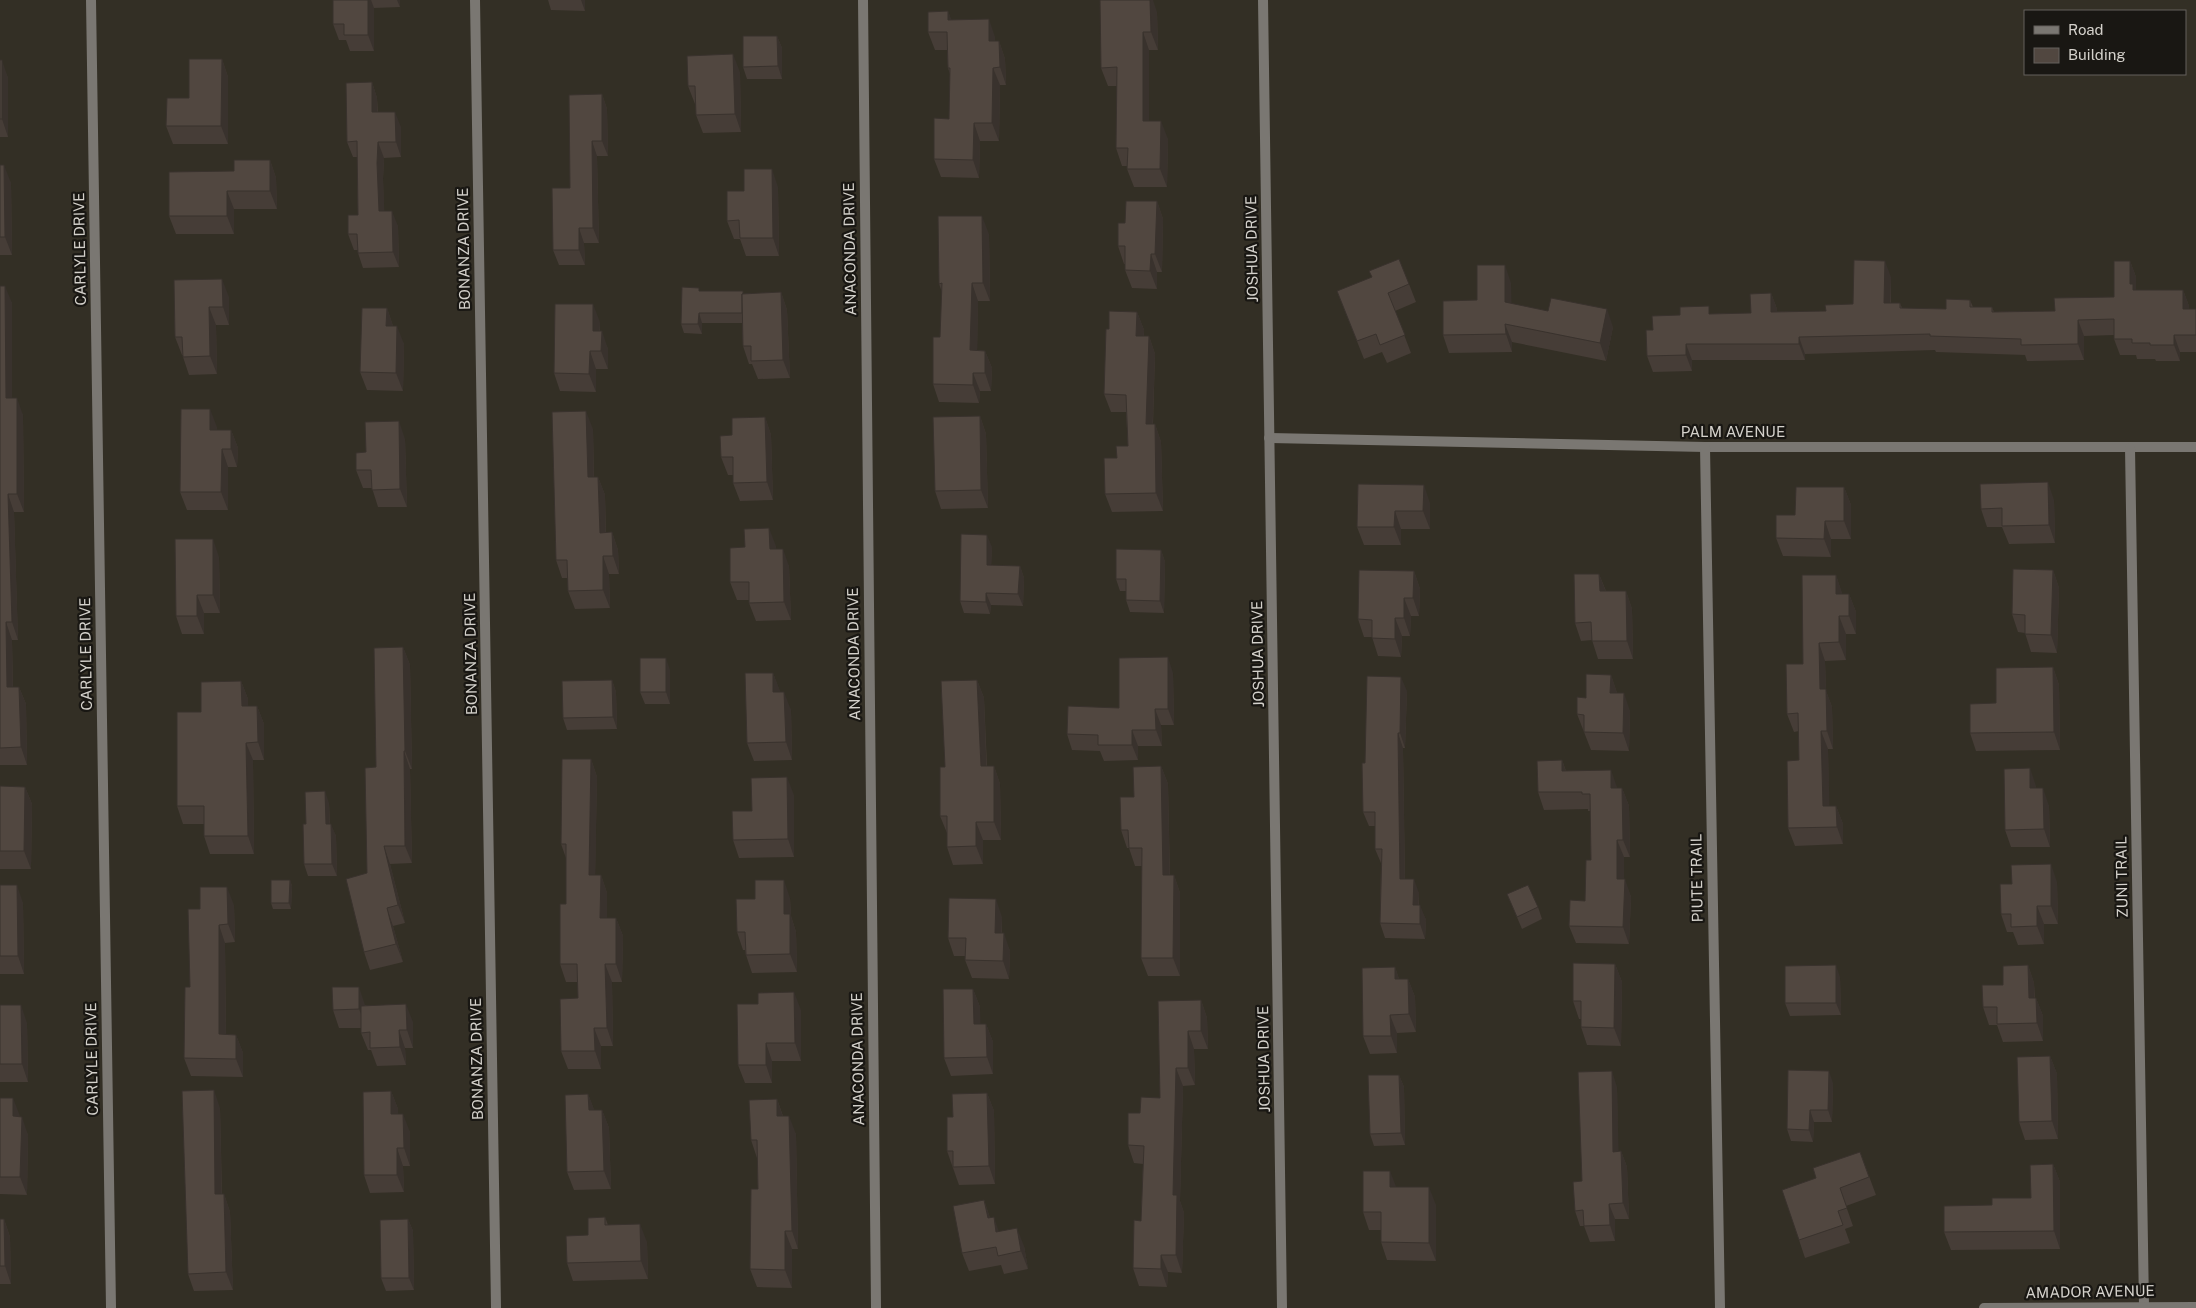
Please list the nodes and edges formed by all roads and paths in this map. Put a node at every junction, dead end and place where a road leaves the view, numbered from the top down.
1 (91, 0) edge
2 (475, 0) edge
3 (863, 0) edge
4 (1263, 0) edge
5 (1270, 438) junction
6 (1704, 447) junction
7 (2196, 447) edge
8 (2130, 448) junction
9 (2144, 1306) junction
10 (2196, 1307) edge
11 (111, 1308) edge
12 (496, 1308) edge
13 (876, 1308) edge
14 (1282, 1308) edge
15 (1720, 1308) edge
16 (1984, 1308) edge

1 - 11 street, CARLYLE DRIVE
2 - 12 street, BONANZA DRIVE
3 - 13 street, ANACONDA DRIVE
4 - 5 street, JOSHUA DRIVE
5 - 6 street, PALM AVENUE
5 - 14 street, JOSHUA DRIVE
6 - 8 street, PALM AVENUE
6 - 15 street, PIUTE TRAIL
7 - 8 street, PALM AVENUE
8 - 9 street, ZUNI TRAIL
9 - 10 street, AMADOR AVENUE
9 - 16 street, AMADOR AVENUE

